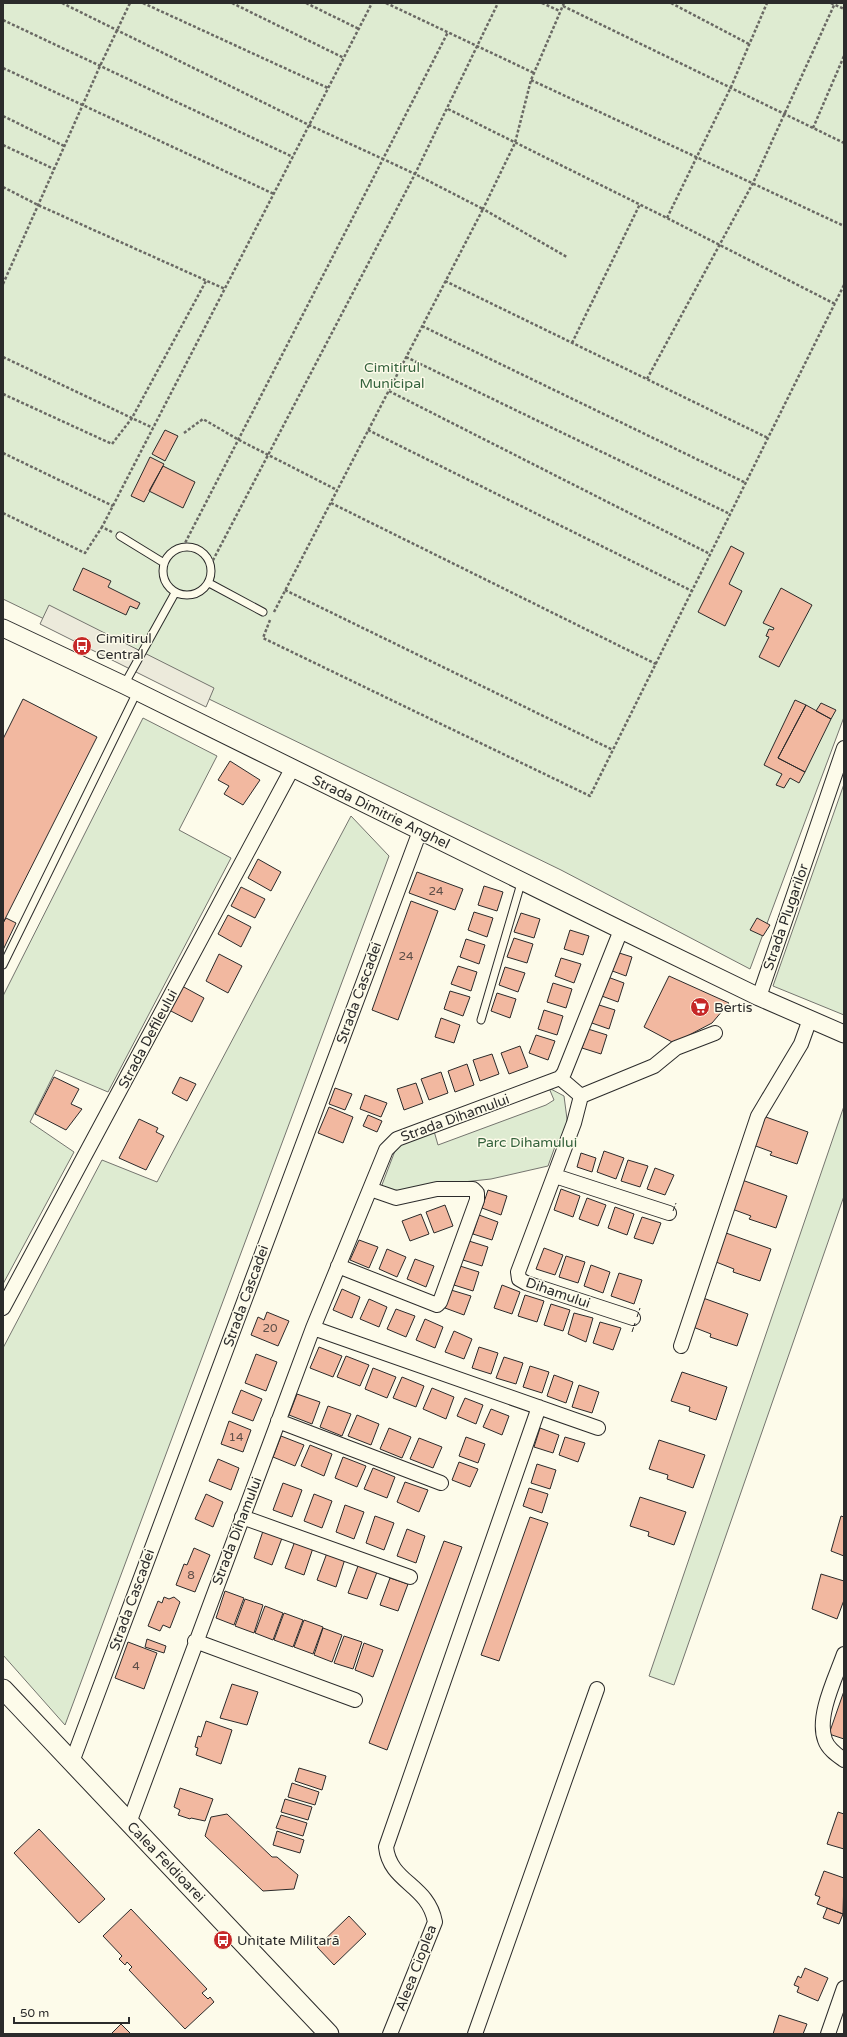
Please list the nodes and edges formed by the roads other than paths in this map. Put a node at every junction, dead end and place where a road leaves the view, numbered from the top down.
1 (120, 536) road end
2 (164, 563) junction
3 (209, 584) junction
4 (175, 593) junction
5 (263, 612) dead end
6 (3, 628) edge
7 (131, 688) junction
8 (844, 748) edge
9 (292, 769) junction
10 (420, 831) junction
11 (522, 880) junction
12 (621, 930) junction
13 (3, 965) edge
14 (759, 997) junction
15 (481, 1020) dead end
16 (810, 1020) junction
17 (715, 1033) dead end
18 (844, 1034) edge
19 (560, 1078) junction
20 (581, 1096) junction
21 (555, 1176) junction
22 (370, 1189) junction
23 (669, 1213) dead end
24 (338, 1266) junction
25 (3, 1308) edge
26 (633, 1318) dead end
27 (313, 1328) junction
28 (681, 1346) dead end
29 (539, 1407) junction
30 (278, 1421) junction
31 (598, 1428) dead end
32 (441, 1483) dead end
33 (242, 1517) junction
34 (410, 1577) dead end
35 (195, 1641) junction
36 (844, 1654) edge
37 (3, 1689) edge
38 (597, 1689) dead end
39 (356, 1700) dead end
40 (844, 1760) edge
41 (72, 1762) junction
42 (129, 1823) junction
43 (844, 1988) edge
44 (328, 2034) edge
45 (390, 2034) edge
46 (475, 2034) edge
47 (828, 2034) edge

1 - 2 lane
2 - 3 lane
2 - 4 lane
3 - 4 lane
3 - 5 lane
4 - 7 lane
6 - 7 street, Strada Dimitrie Anghel
7 - 9 street, Strada Dimitrie Anghel
7 - 13 lane
8 - 14 street, Strada Plugarilor
9 - 10 street, Strada Dimitrie Anghel
9 - 25 street, Strada Defileului
10 - 11 street, Strada Dimitrie Anghel
10 - 41 street, Strada Cascadei
11 - 12 street, Strada Dimitrie Anghel
11 - 15 lane
12 - 14 street, Strada Dimitrie Anghel
12 - 19 street
14 - 16 street
16 - 18 street
16 - 28 street
17 - 20 street
19 - 20 street
19 - 22 street, Strada Dihamului
20 - 21 street, Dihamului
21 - 23 street
21 - 26 street, Dihamului
22 - 24 street, Strada Dihamului
22 - 24 street
24 - 27 street, Strada Dihamului
27 - 29 street
27 - 30 street, Strada Dihamului
29 - 31 street
29 - 45 street, Aleea Cioplea
30 - 32 street
30 - 33 street, Strada Dihamului
33 - 34 street
33 - 35 street, Strada Dihamului
35 - 39 street
35 - 42 street, Strada Dihamului
36 - 40 street
37 - 41 main road, Calea Feldioarei
38 - 46 street
41 - 42 main road, Calea Feldioarei
42 - 44 main road, Calea Feldioarei
43 - 47 street

